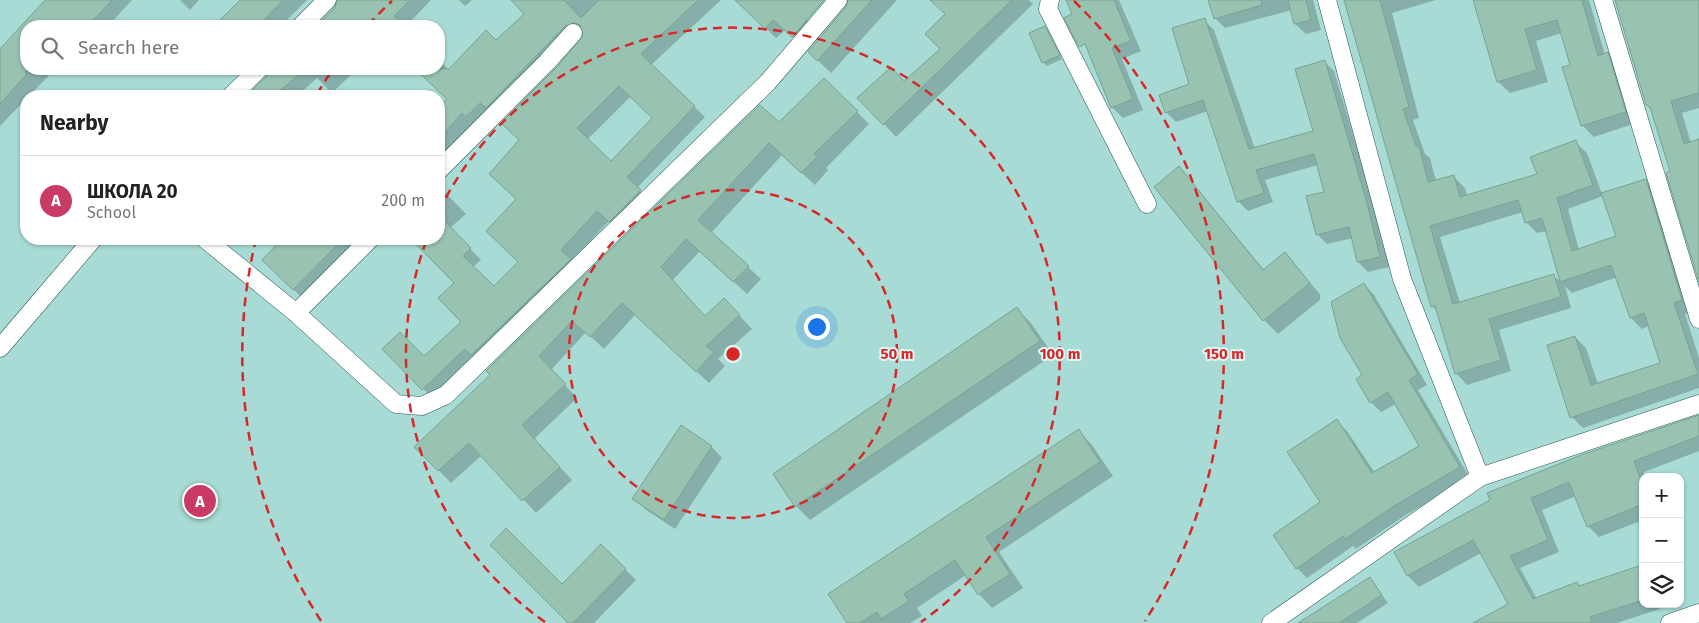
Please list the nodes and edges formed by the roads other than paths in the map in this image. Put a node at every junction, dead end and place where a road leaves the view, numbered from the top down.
1 (328, 0) edge
2 (838, 0) edge
3 (1050, 0) edge
4 (1327, 0) edge
5 (1603, 0) edge
6 (307, 20) edge
7 (573, 33) dead end
8 (252, 75) edge
9 (237, 90) edge
10 (445, 164) edge
11 (1147, 204) dead end
12 (88, 245) edge
13 (212, 245) edge
14 (364, 245) edge
15 (296, 312) junction
16 (1699, 319) edge
17 (2, 341) edge
18 (1699, 404) edge
19 (1480, 477) junction
20 (1699, 613) edge
21 (1272, 623) edge
22 (1670, 623) edge

1 - 6 street
2 - 15 street
3 - 11 street
4 - 19 street
5 - 16 street
7 - 10 street
8 - 9 street
12 - 17 street
13 - 15 street
14 - 15 street
18 - 19 street
19 - 21 street
20 - 22 street

